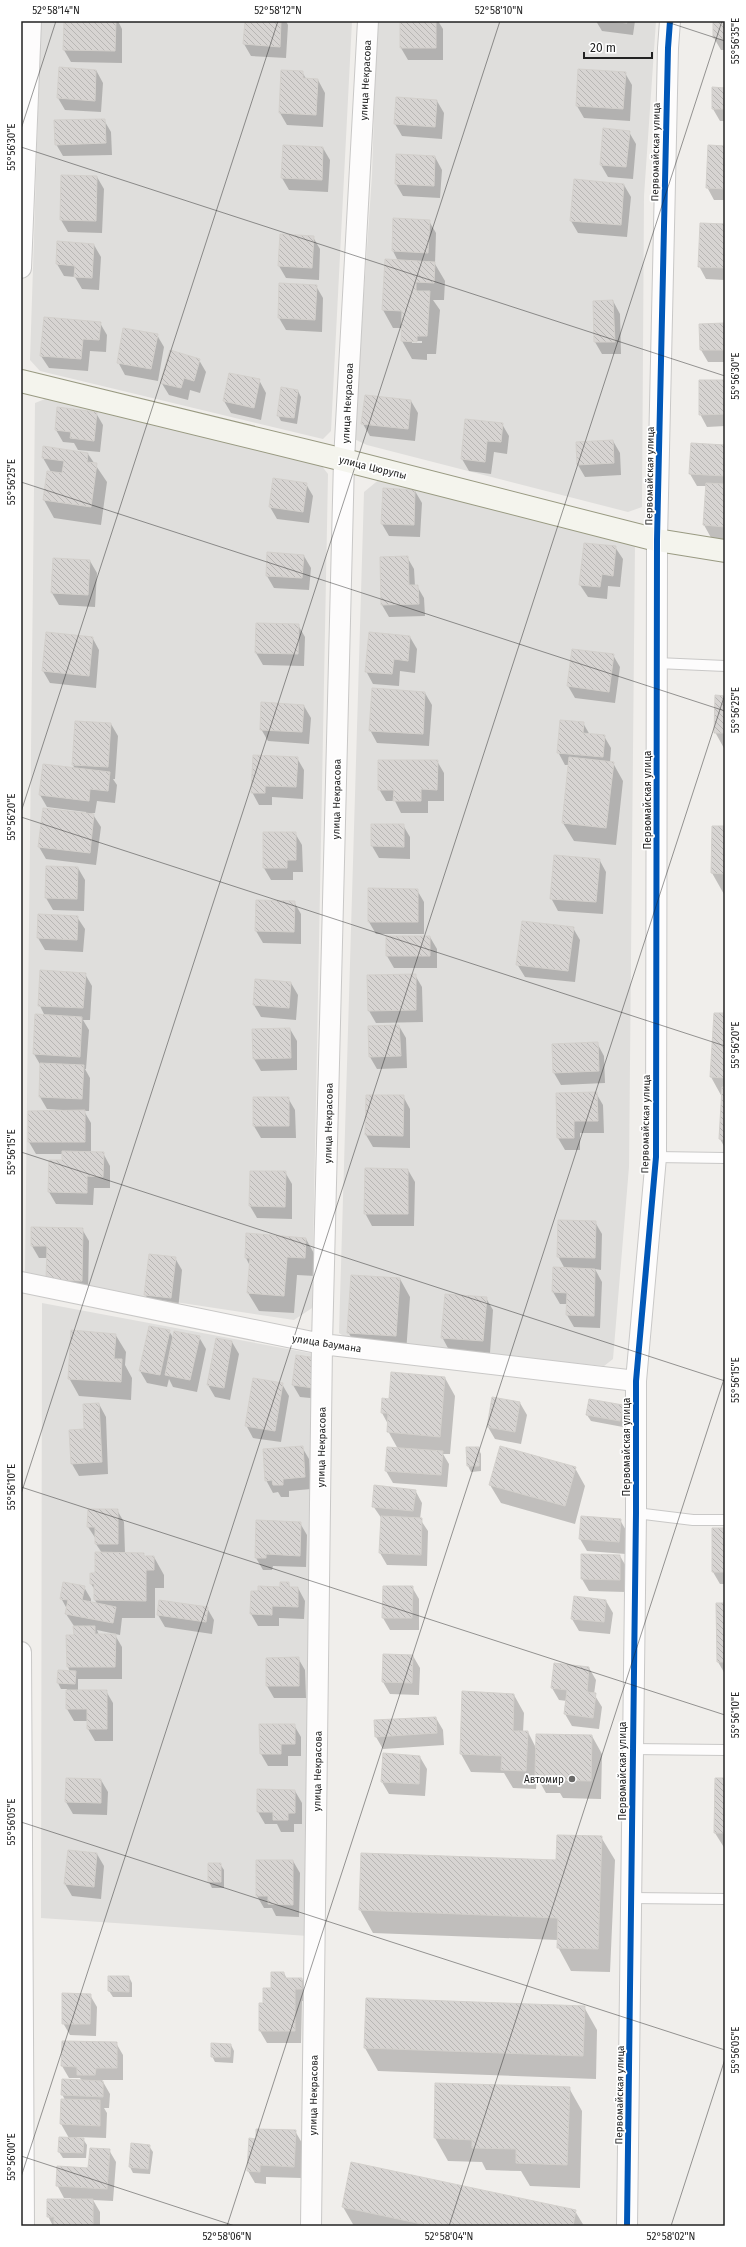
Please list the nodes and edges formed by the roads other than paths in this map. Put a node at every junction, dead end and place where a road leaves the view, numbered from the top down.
1 (31, 21) edge
2 (368, 21) edge
3 (670, 21) edge
4 (21, 268) edge
5 (21, 380) edge
6 (344, 460) junction
7 (657, 540) junction
8 (725, 551) edge
9 (657, 663) junction
10 (725, 666) edge
11 (656, 1157) junction
12 (725, 1158) edge
13 (21, 1282) edge
14 (322, 1344) junction
15 (636, 1381) junction
16 (636, 1512) junction
17 (725, 1520) edge
18 (21, 1652) edge
19 (632, 1749) junction
20 (725, 1750) edge
21 (632, 1898) junction
22 (725, 1899) edge
23 (24, 2226) edge
24 (311, 2226) edge
25 (627, 2226) edge

1 - 4 street
2 - 6 street, улица Некрасова
3 - 7 street, Первомайская улица
5 - 6 street, улица Цюрупы
6 - 7 street, улица Цюрупы
6 - 14 street, улица Некрасова
7 - 8 street, улица Цюрупы
7 - 9 street, Первомайская улица
9 - 10 lane
9 - 11 street, Первомайская улица
11 - 12 lane
11 - 15 street, Первомайская улица
13 - 14 street, улица Баумана
14 - 15 street, улица Баумана
14 - 24 street, улица Некрасова
15 - 16 street, Первомайская улица
16 - 17 lane
16 - 19 street, Первомайская улица
18 - 23 street
19 - 20 lane
19 - 21 street, Первомайская улица
21 - 22 lane
21 - 25 street, Первомайская улица

